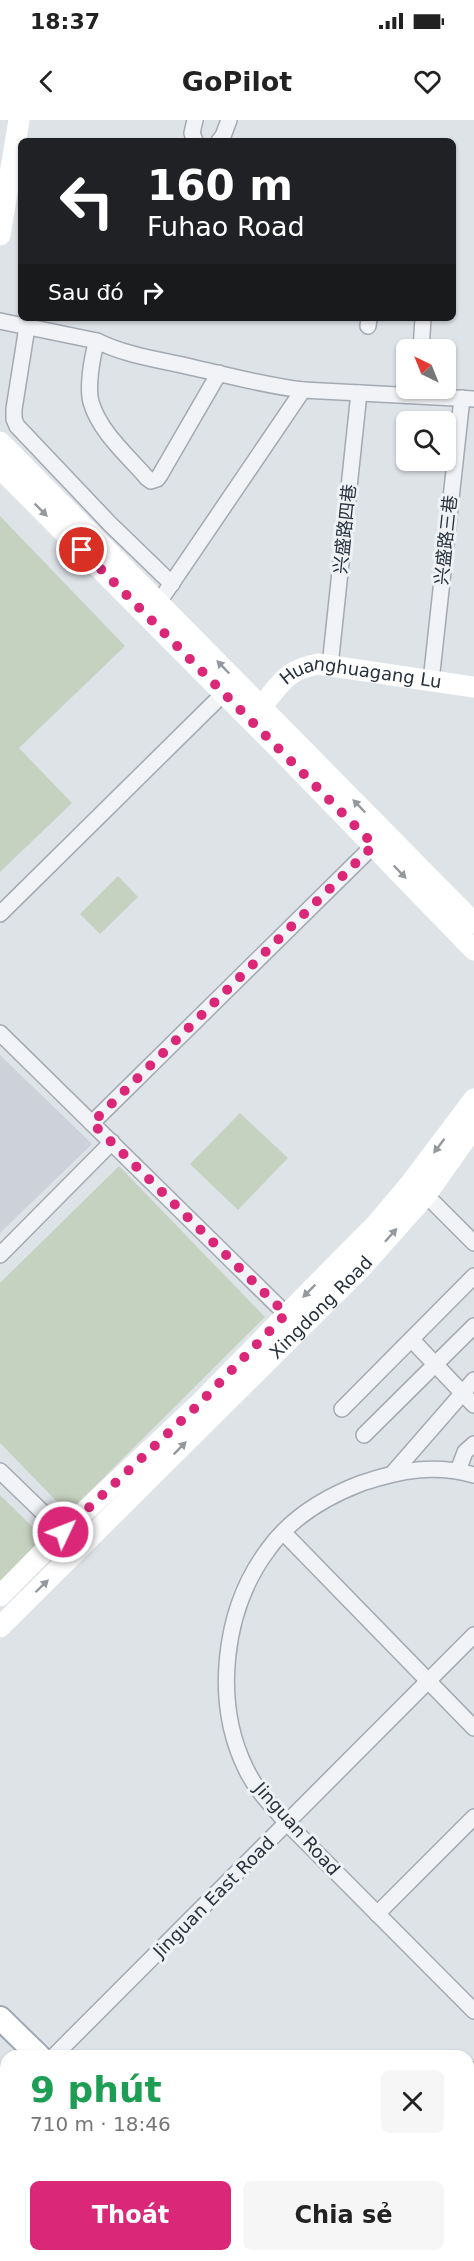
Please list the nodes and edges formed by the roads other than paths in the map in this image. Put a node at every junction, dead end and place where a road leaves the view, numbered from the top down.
1 (19, 120) edge
2 (195, 120) edge
3 (229, 120) edge
4 (194, 138) edge
5 (220, 138) edge
6 (0, 235) edge
7 (0, 321) edge
8 (423, 321) edge
9 (27, 327) junction
10 (422, 339) edge
11 (97, 341) junction
12 (219, 373) junction
13 (303, 390) junction
14 (396, 392) edge
15 (359, 393) junction
16 (468, 399) edge
17 (0, 442) edge
18 (0, 468) edge
19 (172, 584) junction
20 (159, 602) junction
21 (330, 666) junction
22 (430, 681) junction
23 (474, 687) edge
24 (224, 693) junction
25 (261, 706) junction
26 (374, 845) junction
27 (0, 914) edge
28 (474, 923) edge
29 (474, 950) edge
30 (0, 1032) edge
31 (474, 1099) edge
32 (92, 1123) junction
33 (474, 1127) edge
34 (112, 1142) junction
35 (426, 1195) junction
36 (474, 1243) edge
37 (0, 1255) edge
38 (474, 1276) edge
39 (286, 1314) junction
40 (474, 1326) edge
41 (412, 1340) junction
42 (436, 1365) junction
43 (474, 1380) edge
44 (462, 1392) junction
45 (474, 1405) edge
46 (342, 1409) dead end
47 (364, 1435) dead end
48 (474, 1444) edge
49 (0, 1471) edge
50 (458, 1471) junction
51 (393, 1473) junction
52 (474, 1476) edge
53 (63, 1532) junction
54 (283, 1533) junction
55 (0, 1596) edge
56 (0, 1627) edge
57 (474, 1635) edge
58 (428, 1681) junction
59 (474, 1728) edge
60 (474, 1817) edge
61 (288, 1823) junction
62 (378, 1914) junction
63 (474, 2011) edge
64 (0, 2018) edge
65 (0, 2039) edge
66 (12, 2050) edge
67 (33, 2050) edge
68 (60, 2050) edge

1 - 6 main road
2 - 4 street
3 - 5 street
7 - 9 street
8 - 10 street
9 - 11 street
9 - 19 street
11 - 12 street
11 - 12 street
12 - 13 street
13 - 15 street
13 - 19 street
14 - 15 street
15 - 21 street, 兴盛路四巷
16 - 22 street, 兴盛路三巷
17 - 20 main road
18 -> 24 main road
19 - 20 street
25 -> 20 main road
21 - 22 main road, Huanghuagang Lu
21 - 25 main road, Huanghuagang Lu
22 - 23 main road, Huanghuagang Lu
24 - 26 main road
24 - 27 street
28 -> 25 main road
26 -> 29 main road
26 - 32 street
30 - 32 street
31 -> 39 main road, Xingdong Road
32 - 34 street
33 - 35 main road, Xingdong Road
34 - 37 street
34 - 39 street
35 - 36 street
56 -> 35 main road, Xingdong Road
38 - 41 street
39 - 53 main road, Xingdong Road
40 - 42 street
41 - 42 street
41 - 46 street
42 - 44 street
42 - 47 street
43 - 44 street
44 - 45 street
44 - 51 street
48 - 50 street
49 - 53 street
50 - 51 street, Jinguan Road
50 - 52 street, Jinguan Road
51 - 54 street, Jinguan Road
53 - 55 main road, Xingdong Road
54 - 58 street
54 - 61 street, Jinguan Road
57 - 58 street, Jinguan East Road
58 - 59 street
58 - 61 street, Jinguan East Road
60 - 62 street
61 - 62 street, Jinguan Road
61 - 68 street, Jinguan East Road
62 - 63 street, Jinguan Road
64 - 67 main road
65 - 66 main road

